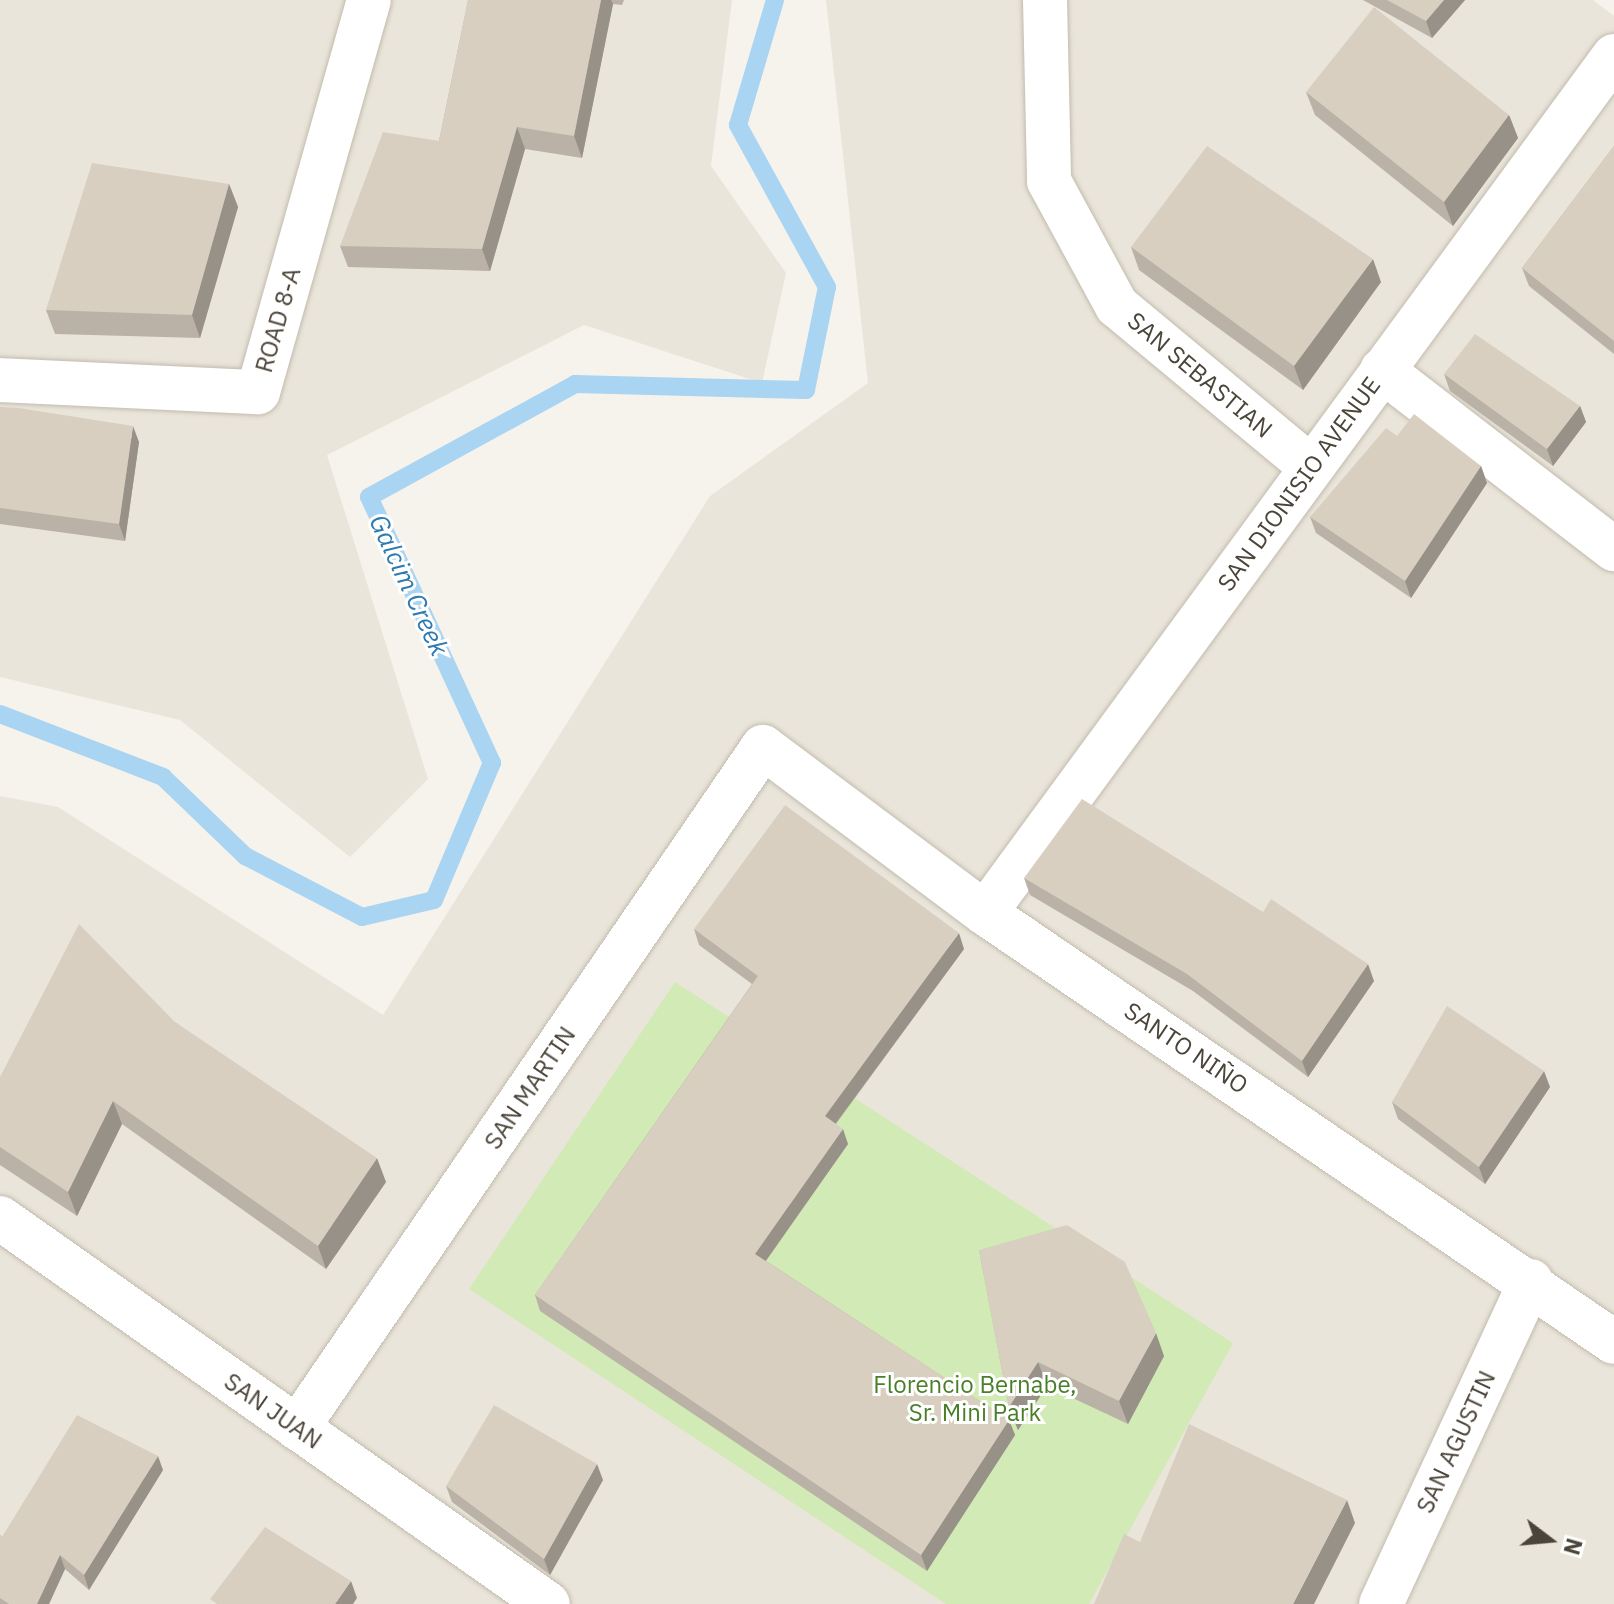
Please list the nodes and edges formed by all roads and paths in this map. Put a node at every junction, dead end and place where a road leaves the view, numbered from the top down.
1 (369, 0) edge
2 (1045, 0) edge
3 (1614, 56) edge
4 (1382, 370) junction
5 (0, 380) edge
6 (1310, 466) junction
7 (1614, 549) edge
8 (763, 747) joint
9 (985, 913) junction
10 (0, 1218) edge
11 (1531, 1281) junction
12 (1614, 1342) edge
13 (297, 1428) junction
14 (548, 1604) edge
15 (1381, 1604) edge

1 - 5 street, ROAD 8-A
2 - 6 street, SAN SEBASTIAN
3 - 4 street, SAN DIONISIO AVENUE
4 - 6 street, SAN DIONISIO AVENUE
4 - 7 street
6 - 9 street, SAN DIONISIO AVENUE
8 - 9 street, SANTO NIÑO
8 - 13 street, SAN MARTIN
9 - 11 street, SANTO NIÑO
10 - 13 street, SAN JUAN
11 - 12 street, SANTO NIÑO
11 - 15 street, SAN AGUSTIN
13 - 14 street, SAN JUAN

